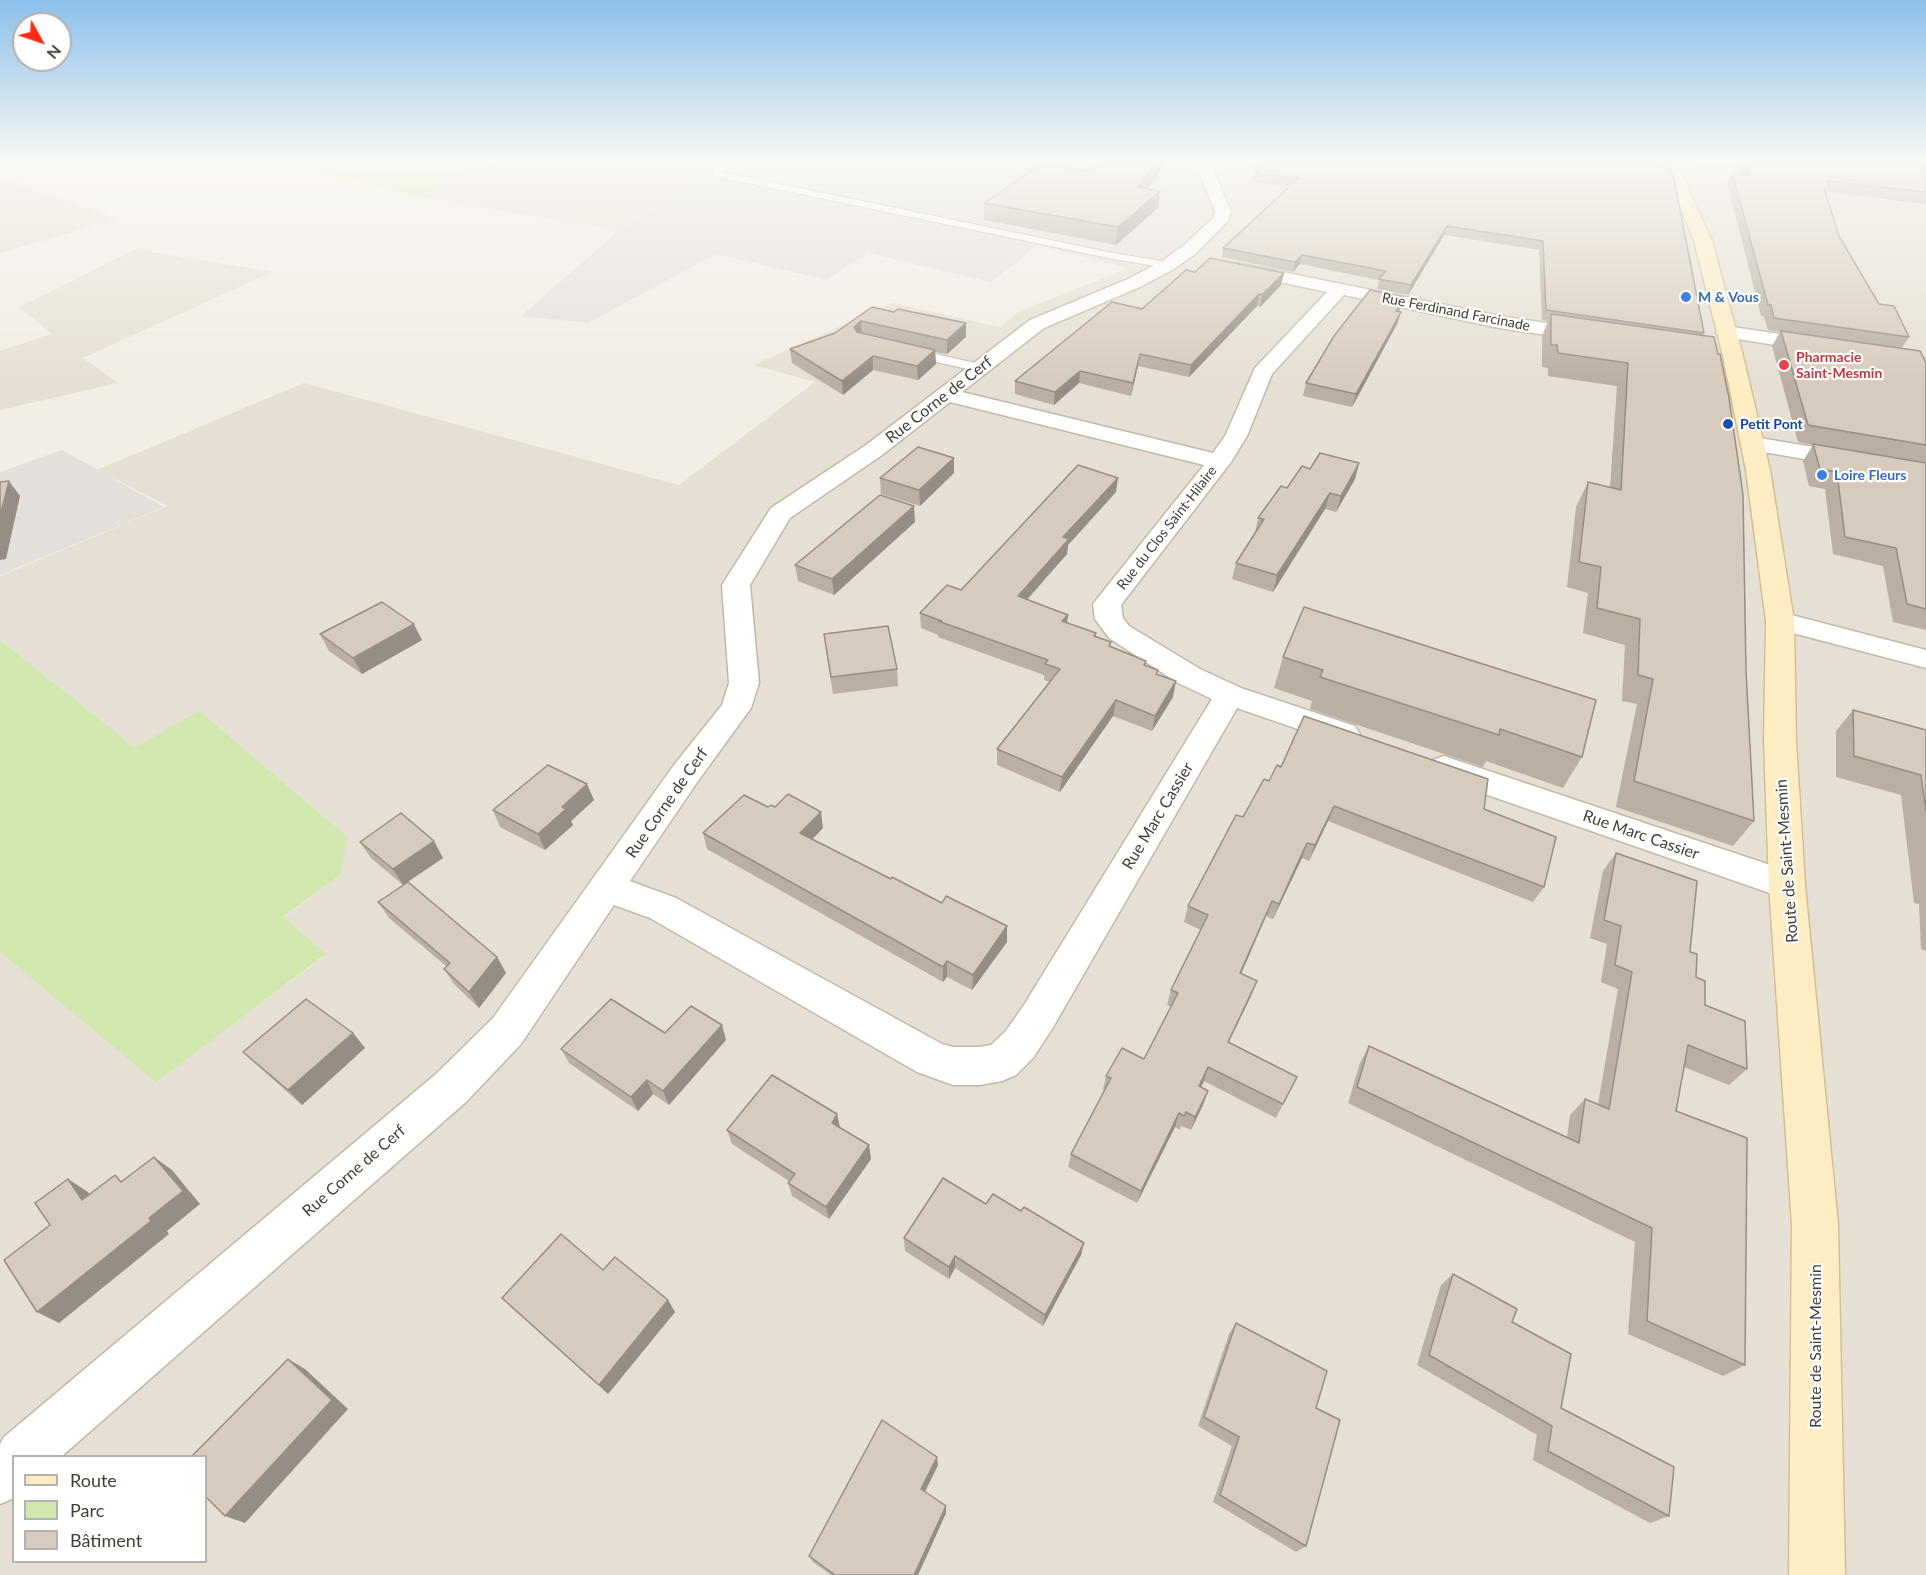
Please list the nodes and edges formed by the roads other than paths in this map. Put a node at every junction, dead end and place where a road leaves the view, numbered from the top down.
1 (1009, 234) edge
2 (1207, 234) edge
3 (1700, 234) edge
4 (1184, 261) junction
5 (1225, 266) edge
6 (1339, 290) junction
7 (1604, 337) edge
8 (1725, 347) junction
9 (1834, 348) edge
10 (898, 349) edge
11 (980, 368) junction
12 (947, 395) junction
13 (1754, 444) junction
14 (1219, 462) junction
15 (1926, 473) edge
16 (1780, 621) junction
17 (1926, 659) edge
18 (1230, 694) junction
19 (1375, 744) edge
20 (1420, 759) edge
21 (1788, 885) junction
22 (608, 888) junction
23 (25, 1455) edge
24 (12, 1467) edge
25 (0, 1477) edge
26 (1817, 1575) edge

1 - 4 lane
2 - 4 street, Rue Corne de Cerf
3 - 8 main road, Route de Saint-Mesmin
4 - 11 street, Rue Corne de Cerf
5 - 6 street, Rue Ferdinand Farcinade
6 - 7 street, Rue Ferdinand Farcinade
6 - 14 street
8 - 9 street
8 - 13 main road, Route de Saint-Mesmin
10 - 11 lane
11 - 12 street, Rue Corne de Cerf
12 - 14 street, Rue du Clos Saint-Hilaire
12 - 22 street, Rue Corne de Cerf
13 - 15 street
13 - 16 main road, Route de Saint-Mesmin
14 - 18 street, Rue du Clos Saint-Hilaire
16 - 17 street
16 - 21 main road, Route de Saint-Mesmin
18 - 19 street
18 - 22 street, Rue Marc Cassier
20 - 21 street, Rue Marc Cassier
21 - 26 main road, Route de Saint-Mesmin
22 - 23 street, Rue Corne de Cerf
24 - 25 street

